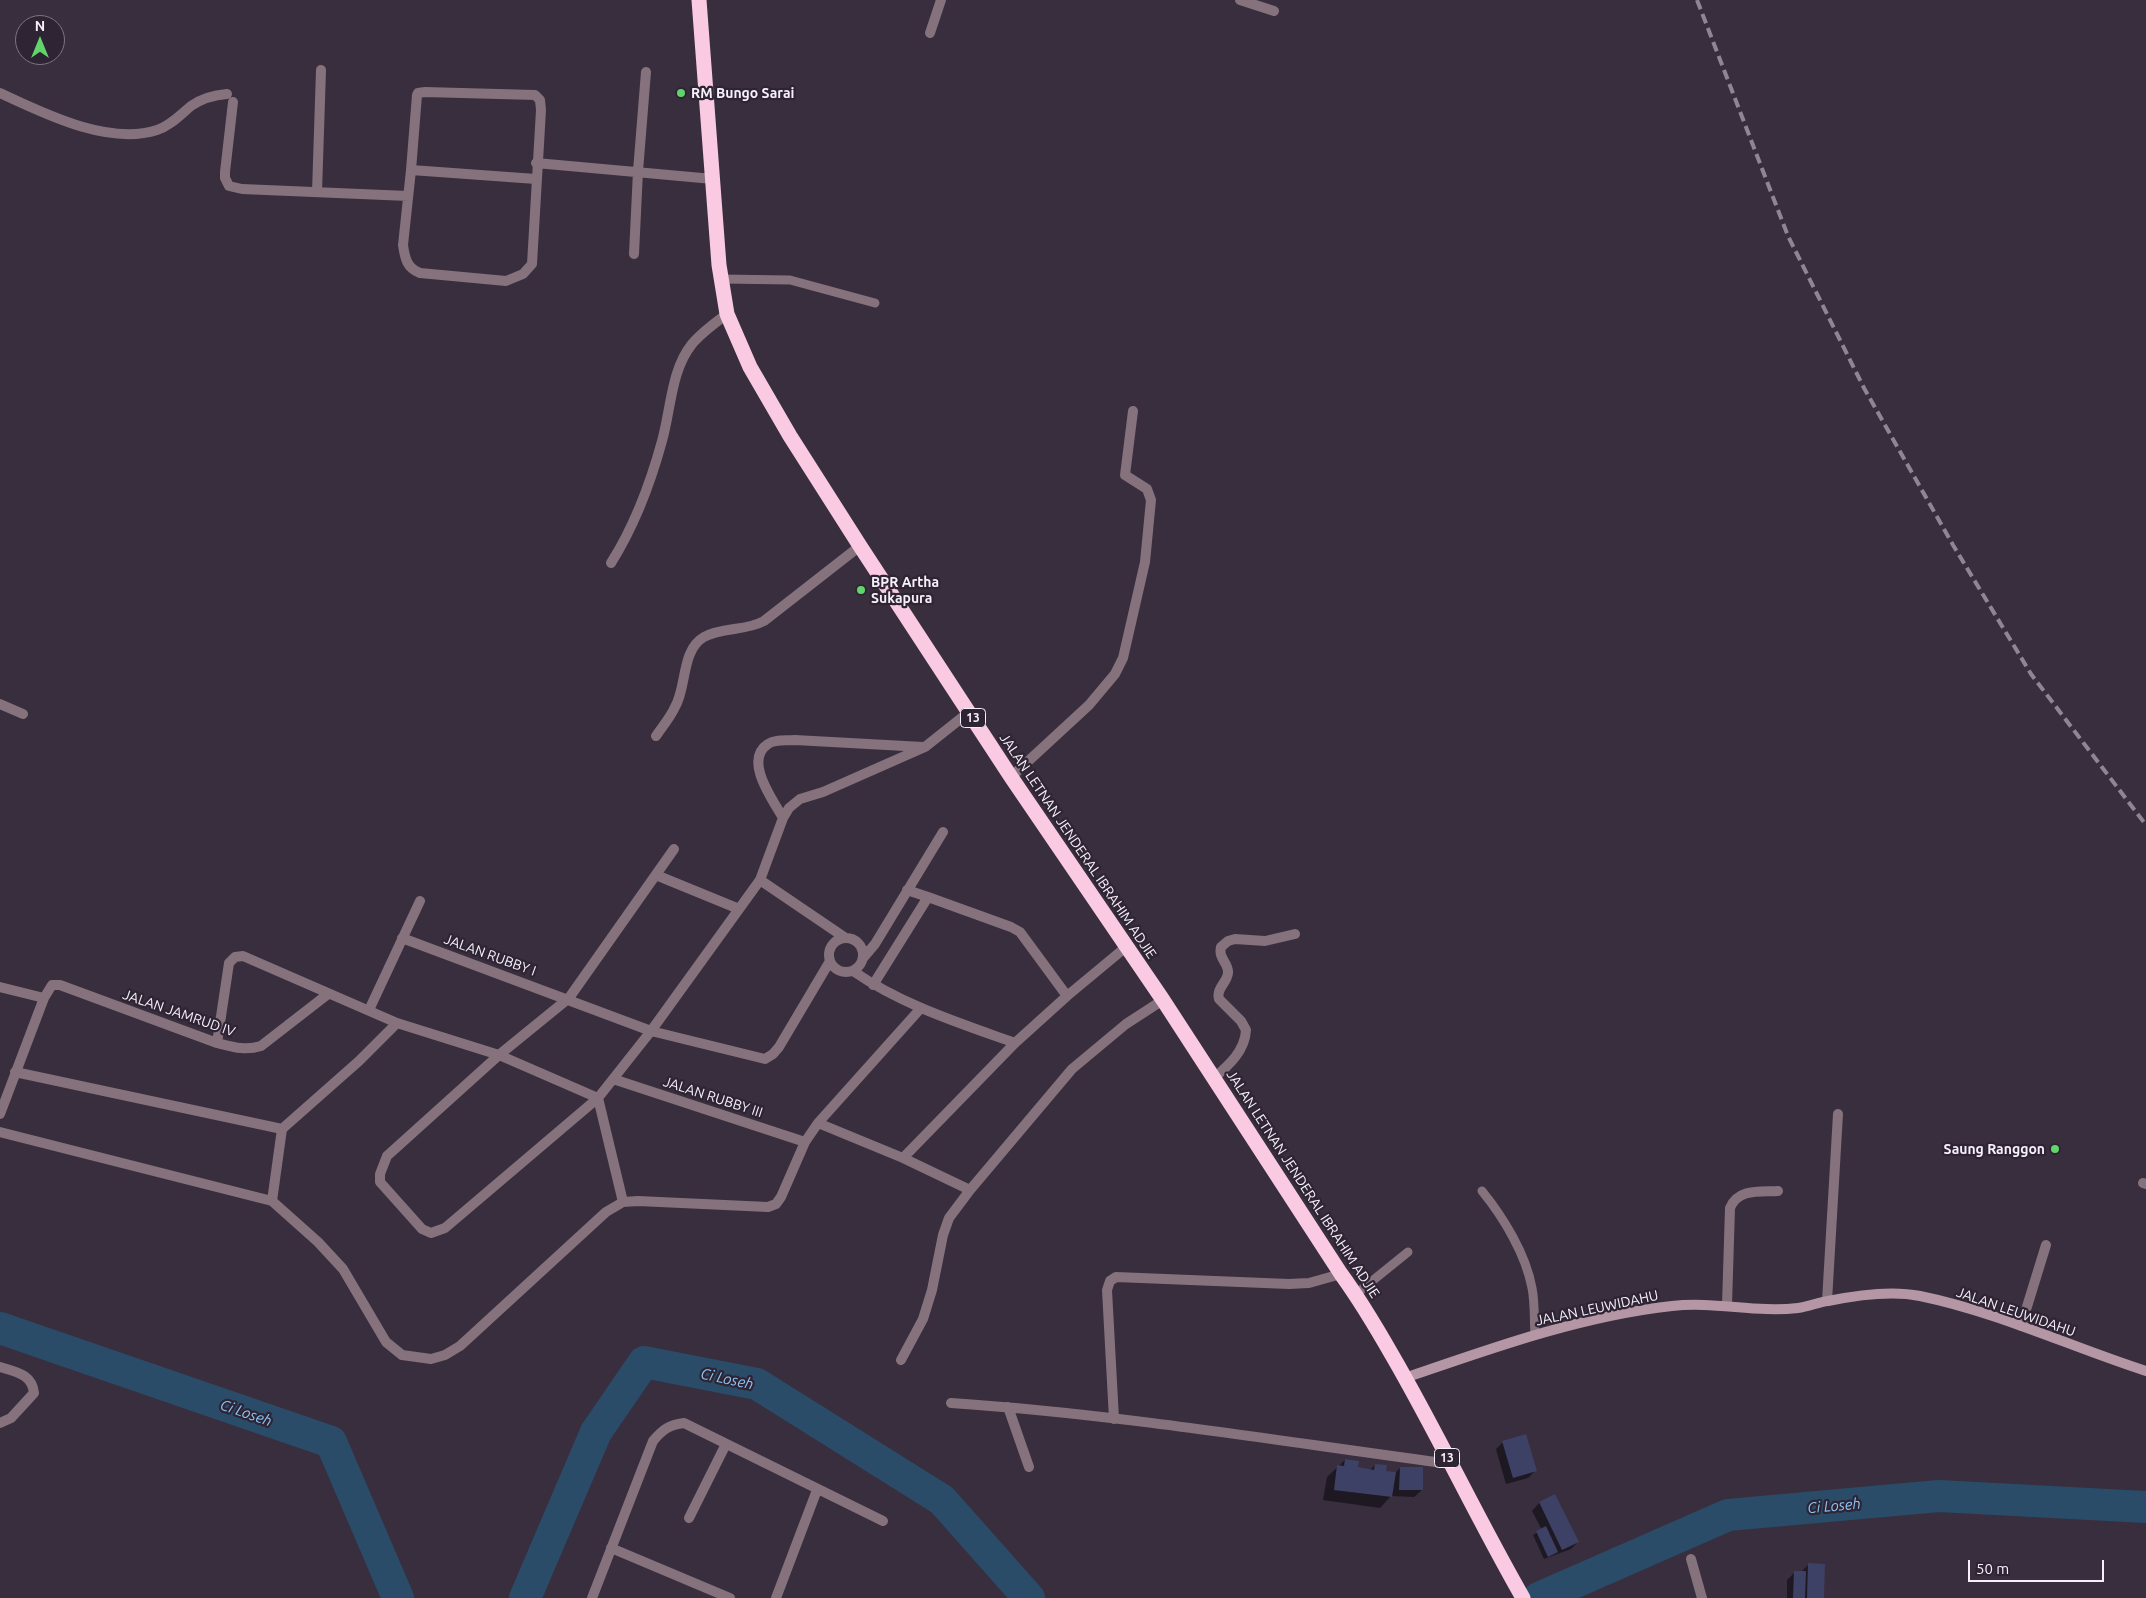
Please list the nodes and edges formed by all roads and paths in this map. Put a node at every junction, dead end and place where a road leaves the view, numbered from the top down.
1 (699, 0) edge
2 (941, 0) edge
3 (1240, 0) edge
4 (1274, 11) dead end
5 (930, 33) dead end
6 (321, 70) dead end
7 (646, 72) dead end
8 (0, 93) edge
9 (226, 94) dead end
10 (233, 102) dead end
11 (536, 163) junction
12 (411, 170) junction
13 (638, 171) junction
14 (536, 179) junction
15 (713, 179) junction
16 (317, 192) junction
17 (408, 196) junction
18 (634, 254) dead end
19 (722, 279) junction
20 (875, 303) dead end
21 (727, 314) junction
22 (1133, 411) dead end
23 (860, 546) junction
24 (612, 563) dead end
25 (0, 704) edge
26 (969, 712) junction
27 (23, 714) dead end
28 (656, 736) dead end
29 (925, 747) junction
30 (1011, 777) junction
31 (783, 818) junction
32 (943, 832) dead end
33 (674, 849) dead end
34 (656, 875) junction
35 (760, 880) junction
36 (907, 890) junction
37 (928, 897) junction
38 (420, 901) dead end
39 (739, 909) junction
40 (1295, 934) dead end
41 (844, 937) junction
42 (402, 938) junction
43 (1126, 947) junction
44 (864, 957) junction
45 (830, 961) junction
46 (853, 971) junction
47 (873, 985) junction
48 (0, 986) edge
49 (328, 994) junction
50 (1067, 996) junction
51 (44, 998) junction
52 (569, 998) junction
53 (1163, 1000) junction
54 (920, 1008) junction
55 (368, 1010) junction
56 (396, 1023) junction
57 (651, 1031) junction
58 (1016, 1043) junction
59 (216, 1044) junction
60 (499, 1055) junction
61 (14, 1072) junction
62 (1214, 1078) junction
63 (613, 1079) junction
64 (598, 1098) junction
65 (0, 1114) edge
66 (1838, 1114) dead end
67 (818, 1124) junction
68 (282, 1129) junction
69 (0, 1132) edge
70 (805, 1142) junction
71 (903, 1158) junction
72 (970, 1190) junction
73 (1778, 1190) dead end
74 (1482, 1191) dead end
75 (272, 1201) junction
76 (623, 1202) junction
77 (2046, 1245) dead end
78 (1408, 1252) dead end
79 (1341, 1274) junction
80 (1356, 1294) junction
81 (1827, 1301) junction
82 (1727, 1305) junction
83 (2021, 1326) junction
84 (1535, 1335) junction
85 (901, 1360) dead end
86 (0, 1367) edge
87 (2146, 1371) edge
88 (1405, 1378) junction
89 (951, 1403) dead end
90 (1008, 1407) junction
91 (1114, 1419) junction
92 (0, 1423) edge
93 (726, 1444) junction
94 (1450, 1464) junction
95 (1029, 1467) dead end
96 (817, 1490) junction
97 (689, 1518) dead end
98 (883, 1522) dead end
99 (611, 1548) junction
100 (1691, 1559) dead end
101 (592, 1598) edge
102 (730, 1598) edge
103 (776, 1598) edge
104 (1523, 1598) edge
105 (1702, 1598) edge

1 - 15 highway, JALAN LETNAN JENDERAL IBRAHIM ADJIE / 13
2 - 5 street
3 - 4 street
6 - 16 street
7 - 13 street
8 - 9 street
10 - 16 street
11 - 12 street
11 - 13 street
11 - 14 street
12 - 14 street
12 - 17 street
13 - 15 street
13 - 18 street
14 - 17 street
15 - 19 highway, JALAN LETNAN JENDERAL IBRAHIM ADJIE / 13
16 - 17 street
19 - 20 lane
19 - 21 highway, JALAN LETNAN JENDERAL IBRAHIM ADJIE / 13
21 - 23 highway, JALAN LETNAN JENDERAL IBRAHIM ADJIE / 13
21 - 24 street
22 - 30 street
23 - 26 highway, JALAN LETNAN JENDERAL IBRAHIM ADJIE / 13
23 - 28 street
25 - 27 street
26 - 29 street
26 - 30 highway, JALAN LETNAN JENDERAL IBRAHIM ADJIE / 13
29 - 31 street
29 - 31 street
30 - 43 highway, JALAN LETNAN JENDERAL IBRAHIM ADJIE / 13
31 - 35 street
32 - 36 street
33 - 34 street
34 - 39 street
34 - 52 street
35 - 39 street
35 - 41 street
36 - 37 street
36 - 44 street
37 - 47 street
37 - 50 street
38 - 42 street
39 - 57 street
40 - 62 street
41 - 44 street
41 - 45 street
42 - 52 street, JALAN RUBBY I
42 - 55 street
43 - 50 street
43 - 53 highway, JALAN LETNAN JENDERAL IBRAHIM ADJIE / 13
44 - 46 street
45 - 46 street
45 - 57 street, JALAN RUBBY I
46 - 47 street
47 - 54 street
48 - 51 street
49 - 55 street
49 - 59 street, JALAN JAMRUD IV
49 - 59 street
50 - 58 street
51 - 59 street, JALAN JAMRUD IV
51 - 61 street
52 - 57 street, JALAN RUBBY I
52 - 60 street
53 - 62 highway, JALAN LETNAN JENDERAL IBRAHIM ADJIE / 13
53 - 72 street
54 - 58 street
54 - 67 street
55 - 56 street
56 - 60 street
56 - 68 street
57 - 63 street
58 - 71 street
60 - 64 street
60 - 64 street
61 - 65 street
61 - 68 street
62 - 79 highway, JALAN LETNAN JENDERAL IBRAHIM ADJIE / 13
63 - 64 street
63 - 70 street, JALAN RUBBY III
64 - 76 street
66 - 81 street
67 - 70 street
67 - 71 street
68 - 75 street
69 - 75 street
70 - 76 street
71 - 72 street
72 - 85 street
73 - 82 street
74 - 84 lane
75 - 76 street
77 - 83 street
78 - 80 lane
79 - 80 highway, JALAN LETNAN JENDERAL IBRAHIM ADJIE / 13
79 - 91 street
80 - 88 highway, JALAN LETNAN JENDERAL IBRAHIM ADJIE / 13
81 - 82 street, JALAN LEUWIDAHU
81 - 83 street, JALAN LEUWIDAHU
82 - 84 street, JALAN LEUWIDAHU
83 - 87 street, JALAN LEUWIDAHU
84 - 88 street, JALAN LEUWIDAHU
86 - 92 street
88 - 94 highway, 13
89 - 90 street
90 - 91 street
90 - 95 street
91 - 94 street
93 - 96 street
93 - 97 street
93 - 99 street
94 - 104 highway, 13
96 - 98 street
96 - 103 street
99 - 101 street
99 - 102 street
100 - 105 street

